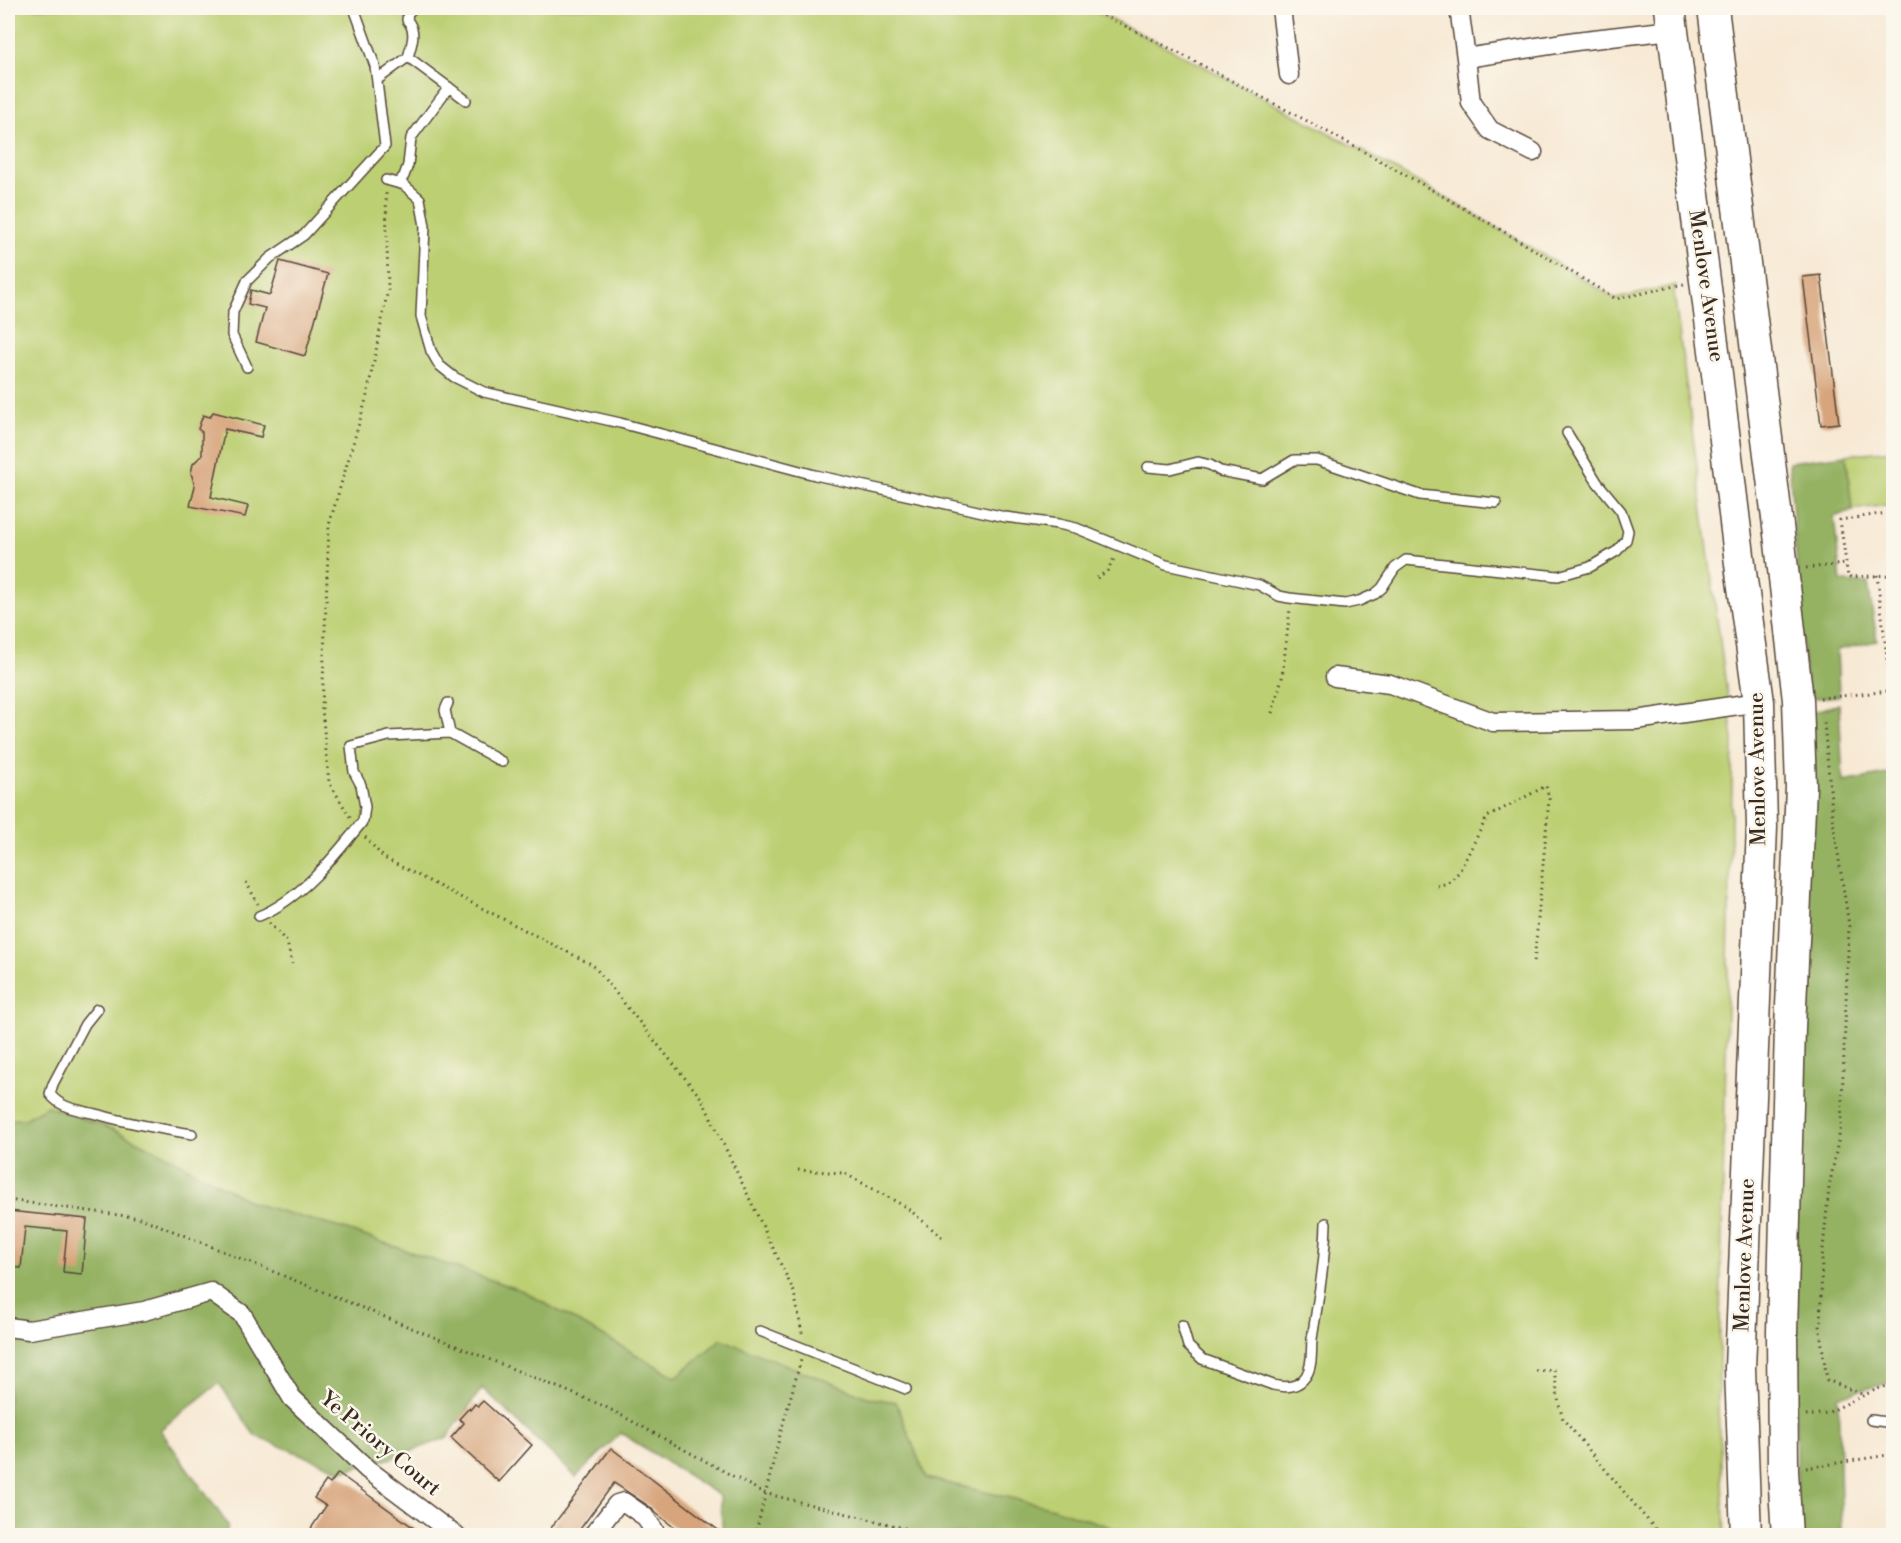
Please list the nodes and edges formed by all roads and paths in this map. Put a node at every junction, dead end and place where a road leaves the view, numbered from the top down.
1 (354, 8) edge
2 (413, 8) edge
3 (1088, 8) edge
4 (1281, 8) edge
5 (1459, 8) edge
6 (1713, 8) edge
7 (1671, 19) edge
8 (408, 57) junction
9 (1466, 58) junction
10 (1289, 75) dead end
11 (376, 80) junction
12 (449, 87) junction
13 (466, 100) dead end
14 (1533, 152) dead end
15 (386, 180) joint
16 (398, 183) junction
17 (1686, 283) dead end
18 (247, 368) dead end
19 (1567, 433) dead end
20 (1148, 467) dead end
21 (1496, 503) dead end
22 (1893, 512) edge
23 (1120, 548) junction
24 (1846, 564) junction
25 (1783, 571) junction
26 (1893, 574) edge
27 (1877, 575) junction
28 (1097, 578) dead end
29 (1294, 598) junction
30 (1335, 677) dead end
31 (1892, 691) edge
32 (1798, 700) junction
33 (448, 702) dead end
34 (1759, 702) junction
35 (1272, 713) dead end
36 (1823, 720) dead end
37 (450, 733) junction
38 (502, 762) dead end
39 (357, 828) junction
40 (1437, 886) dead end
41 (259, 916) dead end
42 (1534, 963) dead end
43 (97, 1009) dead end
44 (192, 1134) dead end
45 (798, 1170) dead end
46 (8, 1200) edge
47 (1326, 1223) dead end
48 (942, 1238) dead end
49 (1182, 1325) dead end
50 (8, 1327) edge
51 (760, 1331) dead end
52 (804, 1349) junction
53 (1536, 1371) dead end
54 (1893, 1384) edge
55 (906, 1389) dead end
56 (1864, 1395) junction
57 (1781, 1418) junction
58 (1871, 1420) dead end
59 (1893, 1423) edge
60 (1893, 1454) edge
61 (1783, 1471) junction
62 (764, 1493) junction
63 (456, 1536) edge
64 (592, 1536) edge
65 (650, 1536) edge
66 (755, 1536) edge
67 (936, 1536) edge
68 (1661, 1536) edge
69 (1746, 1536) edge
70 (1787, 1536) edge

1 - 11 lane
2 - 8 lane
3 - 17 path
4 - 10 street
5 - 9 street
6 - 25 highway, Menlove Avenue
7 - 9 street
7 - 34 highway, Menlove Avenue
8 - 11 lane
8 - 12 lane
9 - 14 street
11 - 18 lane
12 - 13 lane
12 - 16 lane
15 - 16 lane
15 - 39 path
16 - 23 lane
19 - 29 lane
20 - 21 lane
22 - 24 path
23 - 28 path
23 - 29 lane
24 - 25 path
24 - 27 path
25 - 32 highway, Menlove Avenue
26 - 27 path
27 - 31 path
29 - 35 path
30 - 34 street
31 - 32 path
32 - 34 highway
32 - 57 highway, Menlove Avenue
33 - 37 lane
34 - 69 highway, Menlove Avenue
36 - 56 path
37 - 38 lane
37 - 39 lane
39 - 41 lane
39 - 52 path
40 - 42 path
43 - 44 lane
45 - 48 path
46 - 62 path
47 - 49 lane
50 - 63 street, Ye Priory Court
51 - 52 lane
52 - 55 lane
52 - 62 path
53 - 68 path
54 - 56 path
56 - 57 path
57 - 61 highway, Menlove Avenue
58 - 59 lane
60 - 61 path
61 - 70 highway, Menlove Avenue
62 - 66 path
62 - 67 path
64 - 65 street

